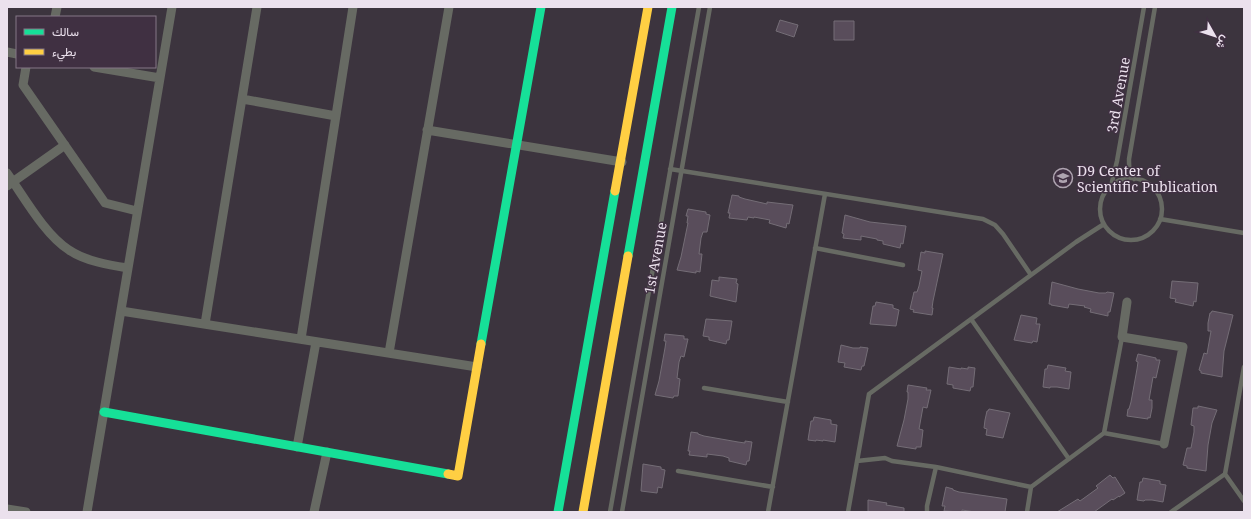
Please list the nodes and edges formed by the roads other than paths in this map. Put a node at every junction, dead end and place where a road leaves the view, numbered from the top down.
1 (172, 7) edge
2 (258, 7) edge
3 (353, 7) edge
4 (449, 7) edge
5 (541, 7) edge
6 (648, 7) edge
7 (672, 7) edge
8 (699, 7) edge
9 (710, 7) edge
10 (1144, 7) edge
11 (1155, 7) edge
12 (26, 68) edge
13 (100, 68) edge
14 (160, 78) junction
15 (242, 98) junction
16 (336, 116) junction
17 (427, 130) junction
18 (65, 145) junction
19 (517, 145) junction
20 (622, 162) junction
21 (670, 169) junction
22 (682, 170) junction
23 (7, 174) edge
24 (1134, 179) junction
25 (10, 184) edge
26 (1111, 186) junction
27 (825, 194) junction
28 (138, 211) junction
29 (1160, 219) junction
30 (1104, 224) junction
31 (1244, 233) edge
32 (815, 248) junction
33 (903, 265) dead end
34 (128, 268) junction
35 (1031, 275) junction
36 (1127, 302) dead end
37 (121, 311) junction
38 (971, 319) junction
39 (205, 324) junction
40 (1122, 337) junction
41 (301, 339) junction
42 (316, 342) junction
43 (389, 353) junction
44 (477, 367) junction
45 (1244, 367) edge
46 (704, 388) dead end
47 (788, 402) junction
48 (104, 412) junction
49 (1104, 433) junction
50 (1164, 444) joint
51 (297, 447) junction
52 (327, 452) junction
53 (1069, 459) junction
54 (857, 461) junction
55 (936, 467) junction
56 (678, 471) dead end
57 (1225, 474) junction
58 (1031, 486) junction
59 (773, 487) junction
60 (1244, 501) edge
61 (7, 509) edge
62 (26, 512) edge
63 (87, 512) edge
64 (314, 512) edge
65 (558, 512) edge
66 (583, 512) edge
67 (610, 512) edge
68 (622, 512) edge
69 (768, 512) edge
70 (848, 512) edge
71 (927, 512) edge
72 (1027, 512) edge
73 (1171, 512) edge

1 - 14 street
2 - 15 street
3 - 16 street
4 - 17 street
5 - 19 main road
6 - 20 main road
7 - 66 main road
8 - 21 lane, 1st Avenue
9 - 22 lane, 1st Avenue
10 - 26 lane, 3rd Avenue
11 - 24 lane, 3rd Avenue
12 - 18 street
13 - 14 street
14 - 28 street
15 - 16 street
15 - 39 street
16 - 41 street
17 - 19 street
17 - 43 street
18 - 25 street
18 - 28 street
19 - 20 street
19 - 44 main road
20 - 65 main road
21 - 22 lane
21 - 67 lane, 1st Avenue
22 - 27 lane
22 - 68 lane, 1st Avenue
23 - 25 street
24 - 26 lane
24 - 29 lane
25 - 34 street
26 - 30 lane
27 - 32 lane
27 - 35 lane
28 - 34 street
29 - 30 lane
29 - 31 lane
30 - 35 lane
32 - 33 lane
32 - 47 lane
34 - 37 street
35 - 38 lane
36 - 40 street
37 - 39 street
37 - 48 street
38 - 53 lane
38 - 54 lane
39 - 41 street
40 - 49 lane
40 - 50 street
41 - 42 street
42 - 43 street
42 - 51 street
43 - 44 street
44 - 52 main road
45 - 57 lane
46 - 47 lane
47 - 59 lane
48 - 51 main road
48 - 63 street
49 - 50 lane
49 - 53 lane
51 - 52 main road
52 - 64 street
53 - 58 lane
54 - 55 lane
54 - 70 lane
55 - 58 lane
55 - 71 lane
56 - 59 lane
57 - 60 lane
57 - 73 lane
58 - 72 lane
59 - 69 lane
61 - 62 street

